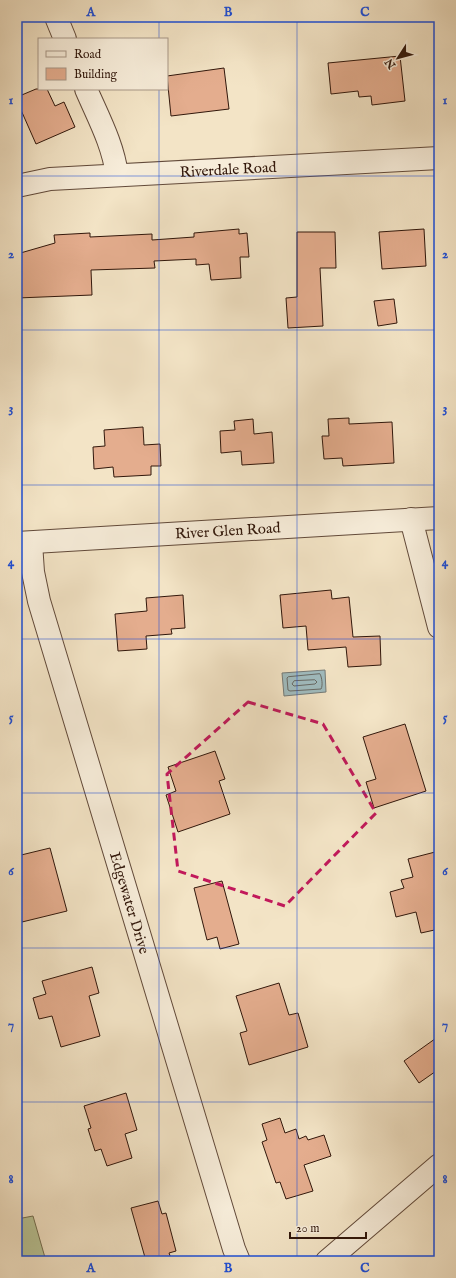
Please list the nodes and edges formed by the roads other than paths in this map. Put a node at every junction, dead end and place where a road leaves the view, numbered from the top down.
1 (56, 17) edge
2 (64, 38) edge
3 (86, 90) edge
4 (439, 158) edge
5 (117, 176) junction
6 (17, 186) edge
7 (439, 518) edge
8 (411, 519) junction
9 (24, 543) edge
10 (439, 627) edge
11 (439, 1164) edge
12 (239, 1261) edge
13 (327, 1261) edge

1 - 2 street
3 - 5 street
4 - 5 street, Riverdale Road
5 - 6 street, Riverdale Road
7 - 8 street, River Glen Road
8 - 9 street, River Glen Road
8 - 10 street
9 - 12 street, Edgewater Drive
11 - 13 street

